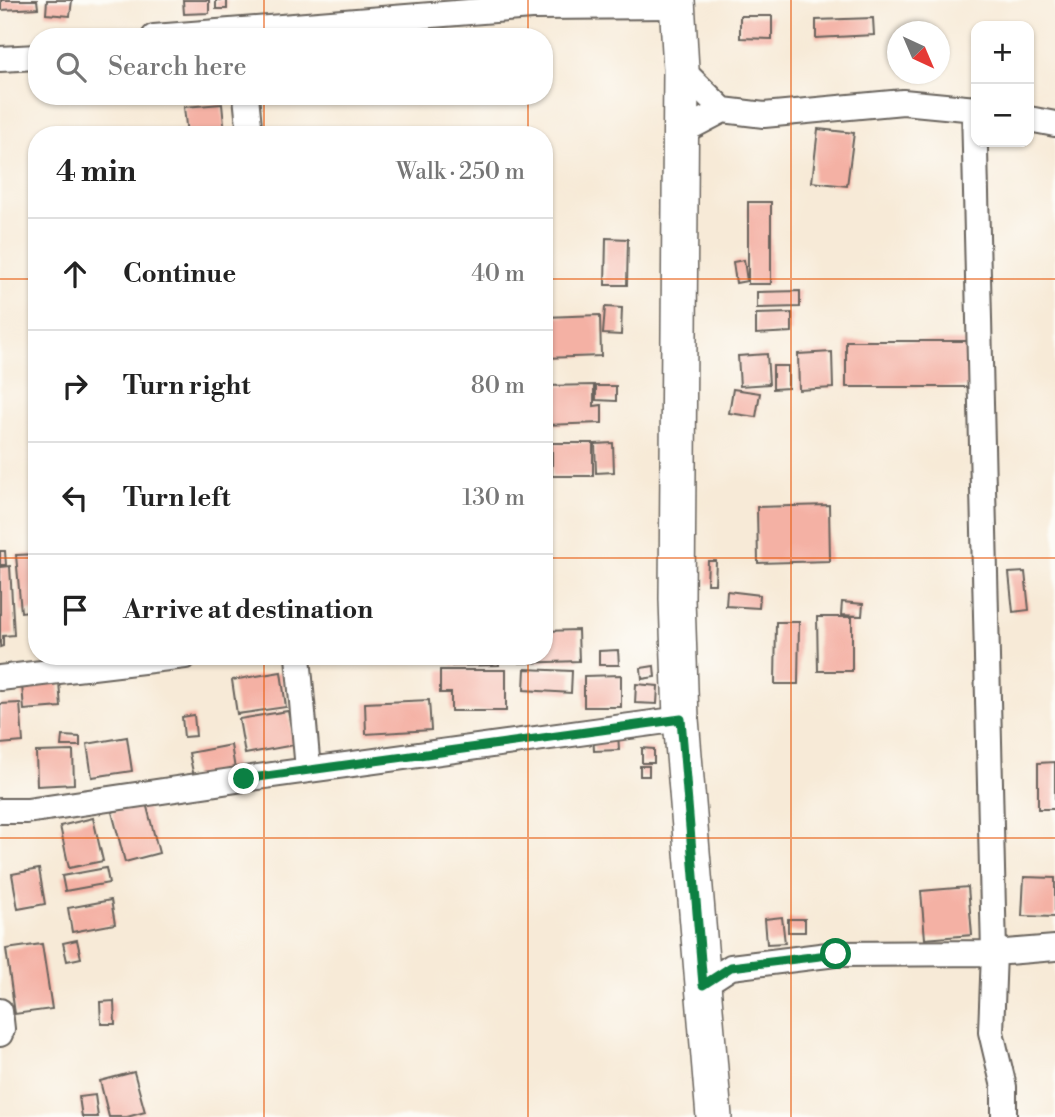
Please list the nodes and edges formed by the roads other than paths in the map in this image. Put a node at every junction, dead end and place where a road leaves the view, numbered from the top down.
1 (678, 3) edge
2 (297, 28) edge
3 (28, 57) edge
4 (0, 59) edge
5 (681, 69) junction
6 (247, 105) edge
7 (971, 108) edge
8 (723, 110) junction
9 (1034, 120) edge
10 (1055, 124) edge
11 (249, 126) edge
12 (681, 132) junction
13 (976, 147) edge
14 (109, 665) edge
15 (299, 665) edge
16 (0, 678) edge
17 (681, 719) junction
18 (308, 770) junction
19 (0, 811) edge
20 (1055, 948) edge
21 (993, 953) junction
22 (703, 985) junction
23 (0, 1011) edge
24 (0, 1034) edge
25 (714, 1117) edge
26 (1003, 1117) edge

1 - 2 street
1 - 5 main road
3 - 4 street
5 - 8 street
5 - 12 main road
6 - 11 street
7 - 8 street
8 - 12 street
9 - 10 street
12 - 17 main road
13 - 21 street
14 - 16 street
15 - 18 street
17 - 18 street
17 - 22 main road
18 - 19 street
20 - 21 street
21 - 22 street
21 - 26 street
22 - 25 main road
23 - 24 street

